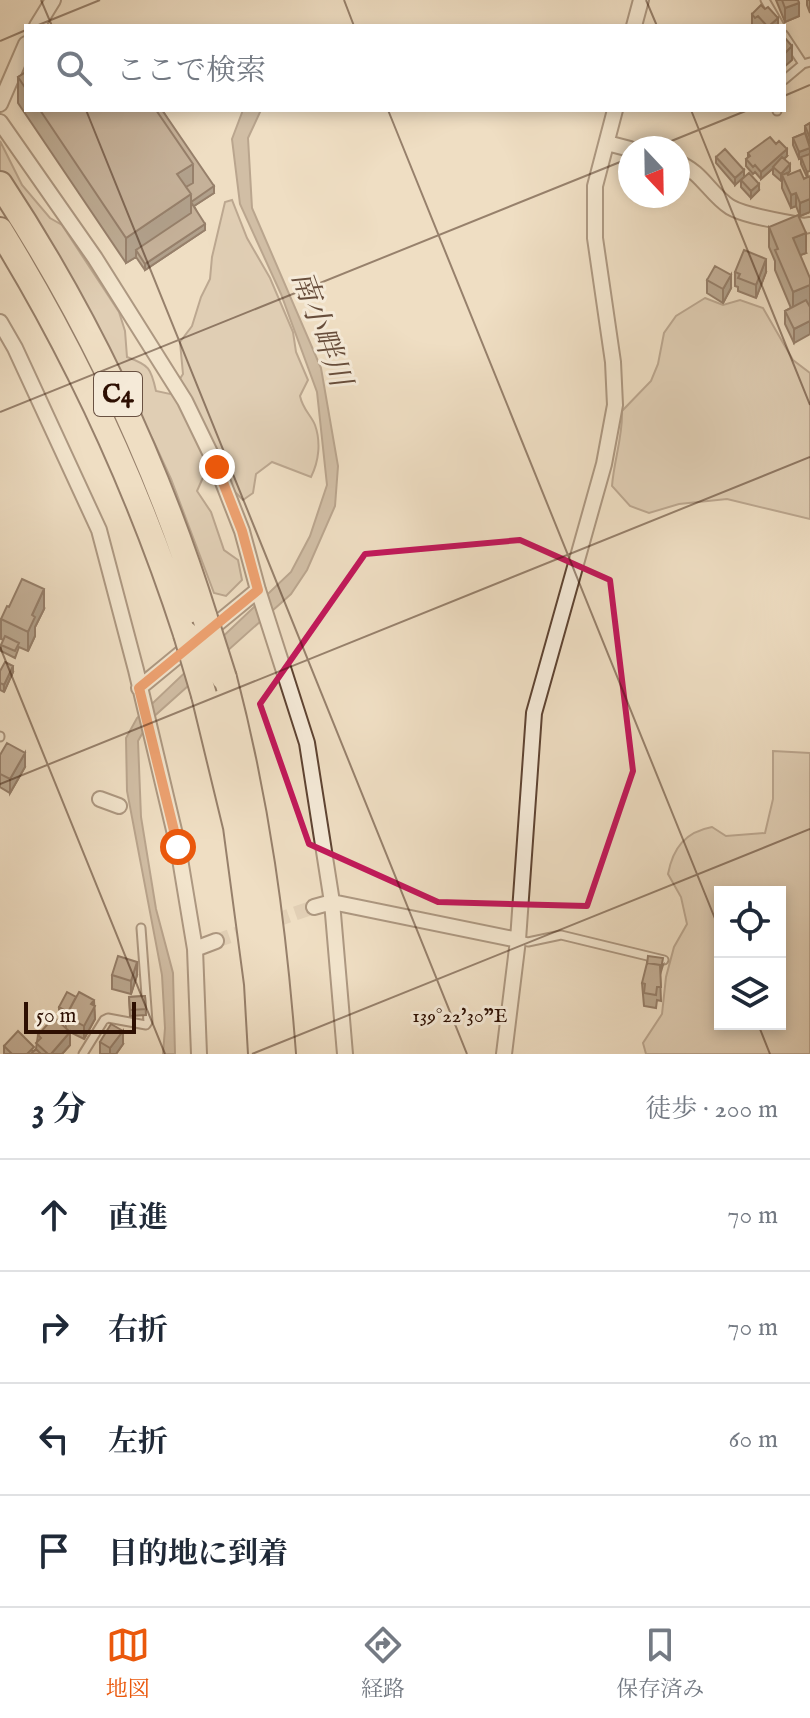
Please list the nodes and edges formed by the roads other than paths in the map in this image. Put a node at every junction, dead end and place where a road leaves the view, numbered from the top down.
1 (53, 0) edge
2 (641, 0) edge
3 (765, 0) edge
4 (38, 24) edge
5 (635, 24) edge
6 (779, 24) edge
7 (786, 38) edge
8 (24, 49) edge
9 (806, 63) edge
10 (786, 78) edge
11 (0, 104) edge
12 (615, 112) edge
13 (0, 122) edge
14 (607, 143) junction
15 (618, 146) edge
16 (690, 166) edge
17 (0, 184) edge
18 (810, 225) edge
19 (0, 230) edge
20 (0, 322) edge
21 (258, 590) junction
22 (195, 626) junction
23 (139, 688) junction
24 (100, 799) dead end
25 (119, 806) dead end
26 (332, 902) junction
27 (314, 907) tunnel mouth
28 (141, 928) dead end
29 (518, 940) junction
30 (216, 941) tunnel mouth
31 (195, 949) junction
32 (664, 960) edge
33 (83, 1054) edge
34 (199, 1054) edge
35 (261, 1054) edge
36 (283, 1054) edge
37 (345, 1054) edge
38 (504, 1054) edge

1 - 4 street
2 - 5 street
3 - 6 lane
7 - 9 lane
8 - 11 street
9 - 10 lane
12 - 14 street
13 - 21 street
14 - 15 street
14 - 29 street
16 - 18 street
17 - 22 highway, C4
19 - 22 highway, C4
20 - 23 street
21 - 23 street
21 - 26 street
22 - 35 highway, C4, bridge
22 - 36 highway, C4, bridge
23 - 31 street
24 - 25 street
26 - 27 street
26 - 29 street
26 - 37 street
28 - 33 lane
29 - 32 lane
29 - 38 street
30 - 31 street
31 - 34 street

